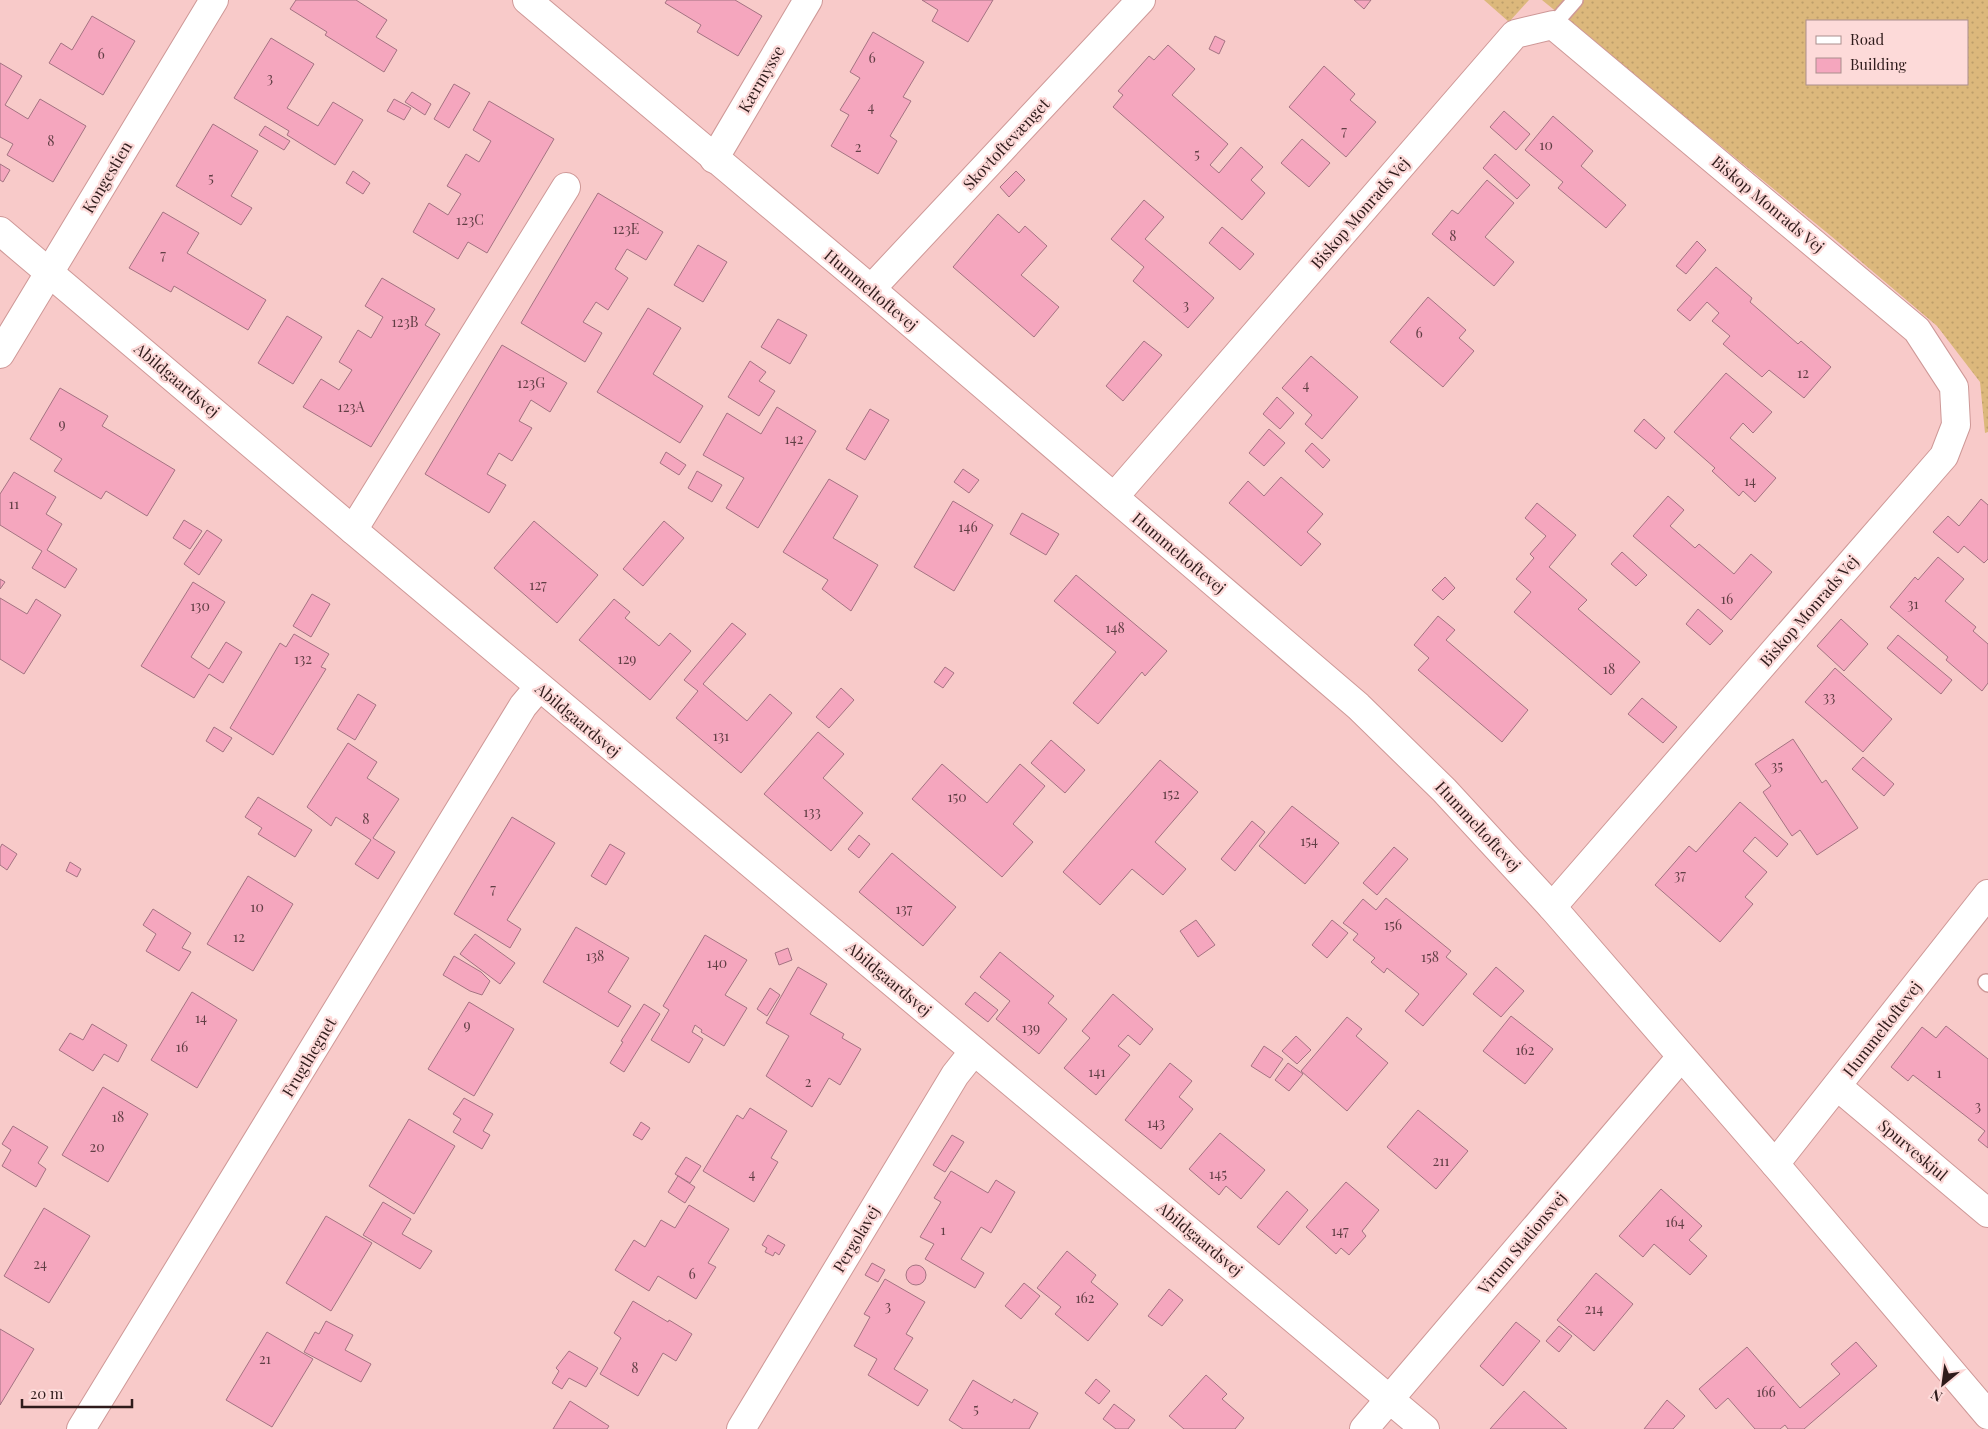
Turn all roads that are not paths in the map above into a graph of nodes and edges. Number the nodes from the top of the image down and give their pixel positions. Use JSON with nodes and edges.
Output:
{"nodes":[{"id":1,"x":214,"y":0,"type":"edge"},
{"id":2,"x":527,"y":0,"type":"edge"},
{"id":3,"x":808,"y":0,"type":"edge"},
{"id":4,"x":1141,"y":0,"type":"edge"},
{"id":5,"x":1575,"y":0,"type":"edge"},
{"id":6,"x":1554,"y":25,"type":"junction"},
{"id":7,"x":714,"y":159,"type":"junction"},
{"id":8,"x":566,"y":187,"type":"dead end"},
{"id":9,"x":0,"y":230,"type":"edge"},
{"id":10,"x":50,"y":272,"type":"junction"},
{"id":11,"x":871,"y":289,"type":"junction"},
{"id":12,"x":0,"y":354,"type":"edge"},
{"id":13,"x":1114,"y":497,"type":"junction"},
{"id":14,"x":353,"y":530,"type":"junction"},
{"id":15,"x":539,"y":687,"type":"junction"},
{"id":16,"x":1988,"y":894,"type":"edge"},
{"id":17,"x":1552,"y":907,"type":"junction"},
{"id":18,"x":974,"y":1051,"type":"junction"},
{"id":19,"x":1681,"y":1057,"type":"junction"},
{"id":20,"x":1837,"y":1086,"type":"junction"},
{"id":21,"x":1775,"y":1164,"type":"junction"},
{"id":22,"x":1988,"y":1213,"type":"edge"},
{"id":23,"x":1389,"y":1399,"type":"junction"},
{"id":24,"x":1988,"y":1415,"type":"edge"},
{"id":25,"x":81,"y":1429,"type":"edge"},
{"id":26,"x":741,"y":1429,"type":"edge"},
{"id":27,"x":1364,"y":1429,"type":"edge"},
{"id":28,"x":1425,"y":1429,"type":"edge"}],
"edges":[{"from":1,"to":10,"type":"street","name":"Kongestien"},
{"from":2,"to":7,"type":"street","name":"Hummeltoftevej"},
{"from":3,"to":7,"type":"street","name":"Kærmysse"},
{"from":4,"to":11,"type":"street","name":"Skovtoftevænget"},
{"from":5,"to":6,"type":"lane"},
{"from":6,"to":13,"type":"street","name":"Biskop Monrads Vej"},
{"from":6,"to":17,"type":"street","name":"Biskop Monrads Vej"},
{"from":7,"to":11,"type":"street","name":"Hummeltoftevej"},
{"from":8,"to":14,"type":"street"},
{"from":9,"to":10,"type":"street","name":"Abildgaardsvej"},
{"from":10,"to":12,"type":"street","name":"Kongestien"},
{"from":10,"to":14,"type":"street","name":"Abildgaardsvej"},
{"from":11,"to":13,"type":"street","name":"Hummeltoftevej"},
{"from":13,"to":17,"type":"street","name":"Hummeltoftevej"},
{"from":14,"to":15,"type":"street","name":"Abildgaardsvej"},
{"from":15,"to":18,"type":"street","name":"Abildgaardsvej"},
{"from":15,"to":25,"type":"street","name":"Frugthegnet"},
{"from":16,"to":20,"type":"street","name":"Hummeltoftevej"},
{"from":17,"to":19,"type":"street","name":"Hummeltoftevej"},
{"from":18,"to":23,"type":"street","name":"Abildgaardsvej"},
{"from":18,"to":26,"type":"street","name":"Pergolavej"},
{"from":19,"to":21,"type":"street","name":"Hummeltoftevej"},
{"from":19,"to":23,"type":"street","name":"Virum Stationsvej"},
{"from":20,"to":21,"type":"street","name":"Hummeltoftevej"},
{"from":20,"to":22,"type":"street","name":"Spurveskjul"},
{"from":21,"to":24,"type":"street","name":"Hummeltoftevej"},
{"from":23,"to":27,"type":"street","name":"Virum Stationsvej"},
{"from":23,"to":28,"type":"street","name":"Abildgaardsvej"}]}
